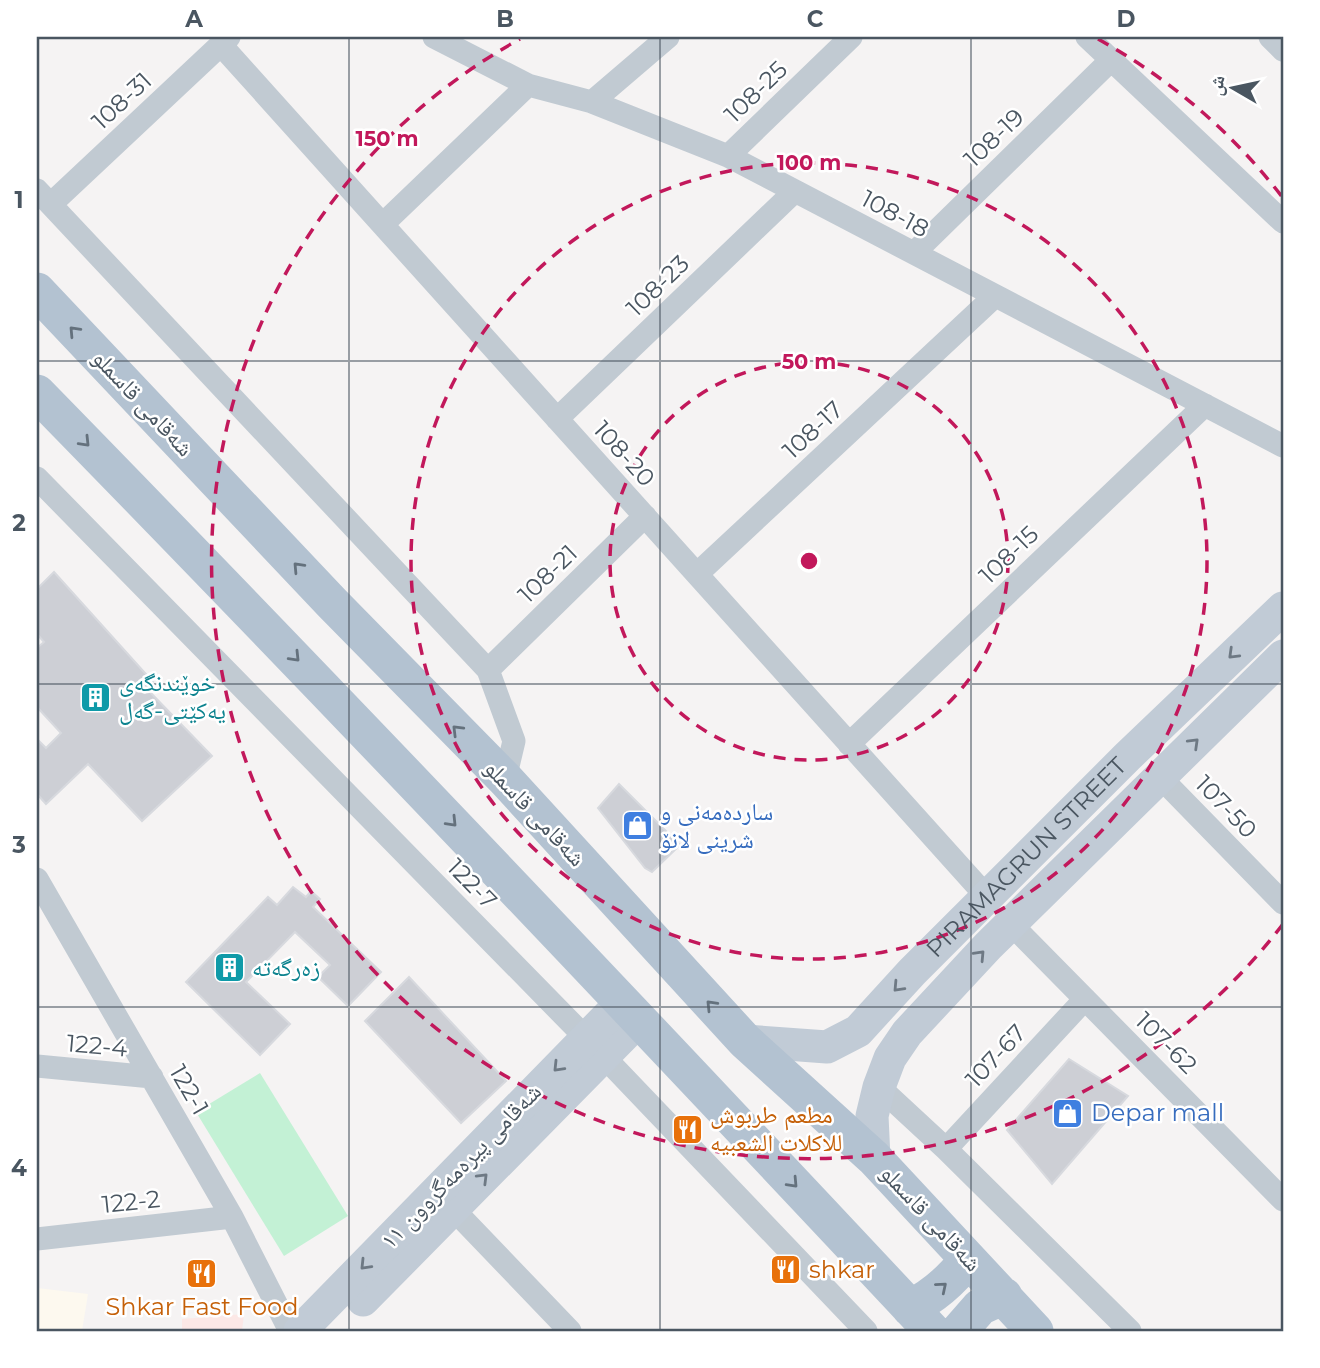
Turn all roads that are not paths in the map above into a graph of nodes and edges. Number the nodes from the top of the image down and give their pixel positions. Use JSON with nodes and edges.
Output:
{"nodes":[{"id":1,"x":434,"y":37,"type":"edge"},
{"id":2,"x":668,"y":37,"type":"edge"},
{"id":3,"x":851,"y":37,"type":"edge"},
{"id":4,"x":1087,"y":37,"type":"edge"},
{"id":5,"x":1270,"y":37,"type":"edge"},
{"id":6,"x":225,"y":41,"type":"edge"},
{"id":7,"x":1283,"y":50,"type":"edge"},
{"id":8,"x":1111,"y":60,"type":"junction"},
{"id":9,"x":528,"y":85,"type":"junction"},
{"id":10,"x":592,"y":102,"type":"junction"},
{"id":11,"x":728,"y":156,"type":"junction"},
{"id":12,"x":795,"y":191,"type":"junction"},
{"id":13,"x":44,"y":197,"type":"edge"},
{"id":14,"x":1283,"y":222,"type":"edge"},
{"id":15,"x":383,"y":224,"type":"junction"},
{"id":16,"x":914,"y":253,"type":"junction"},
{"id":17,"x":37,"y":291,"type":"edge"},
{"id":18,"x":995,"y":296,"type":"junction"},
{"id":19,"x":37,"y":393,"type":"edge"},
{"id":20,"x":1205,"y":405,"type":"junction"},
{"id":21,"x":557,"y":419,"type":"junction"},
{"id":22,"x":1283,"y":446,"type":"edge"},
{"id":23,"x":37,"y":478,"type":"edge"},
{"id":24,"x":645,"y":516,"type":"junction"},
{"id":25,"x":696,"y":574,"type":"junction"},
{"id":26,"x":1283,"y":608,"type":"edge"},
{"id":27,"x":1283,"y":656,"type":"edge"},
{"id":28,"x":488,"y":670,"type":"junction"},
{"id":29,"x":849,"y":744,"type":"junction"},
{"id":30,"x":1160,"y":777,"type":"junction"},
{"id":31,"x":505,"y":779,"type":"junction"},
{"id":32,"x":37,"y":879,"type":"edge"},
{"id":33,"x":988,"y":898,"type":"junction"},
{"id":34,"x":1283,"y":903,"type":"edge"},
{"id":35,"x":1011,"y":924,"type":"junction"},
{"id":36,"x":1085,"y":999,"type":"junction"},
{"id":37,"x":631,"y":1010,"type":"junction"},
{"id":38,"x":745,"y":1041,"type":"junction"},
{"id":39,"x":595,"y":1047,"type":"junction"},
{"id":40,"x":37,"y":1066,"type":"edge"},
{"id":41,"x":152,"y":1077,"type":"junction"},
{"id":42,"x":878,"y":1087,"type":"junction"},
{"id":43,"x":946,"y":1149,"type":"junction"},
{"id":44,"x":874,"y":1158,"type":"junction"},
{"id":45,"x":1283,"y":1200,"type":"edge"},
{"id":46,"x":453,"y":1209,"type":"junction"},
{"id":47,"x":232,"y":1217,"type":"junction"},
{"id":48,"x":37,"y":1239,"type":"edge"},
{"id":49,"x":968,"y":1259,"type":"junction"},
{"id":50,"x":1004,"y":1296,"type":"junction"},
{"id":51,"x":921,"y":1320,"type":"edge"},
{"id":52,"x":290,"y":1331,"type":"edge"},
{"id":53,"x":300,"y":1331,"type":"edge"},
{"id":54,"x":332,"y":1331,"type":"edge"},
{"id":55,"x":570,"y":1331,"type":"edge"},
{"id":56,"x":866,"y":1331,"type":"edge"},
{"id":57,"x":959,"y":1331,"type":"edge"},
{"id":58,"x":1035,"y":1331,"type":"edge"},
{"id":59,"x":1130,"y":1331,"type":"edge"}],
"edges":[{"from":1,"to":9,"type":"street","name":"108-18"},
{"from":2,"to":10,"type":"street"},
{"from":3,"to":11,"type":"street","name":"108-25"},
{"from":4,"to":8,"type":"street"},
{"from":5,"to":7,"type":"street"},
{"from":6,"to":13,"type":"street","name":"108-31"},
{"from":6,"to":15,"type":"street","name":"108-20"},
{"from":8,"to":14,"type":"street"},
{"from":8,"to":16,"type":"street","name":"108-19"},
{"from":9,"to":10,"type":"street","name":"108-18"},
{"from":9,"to":15,"type":"street"},
{"from":10,"to":11,"type":"street","name":"108-18"},
{"from":11,"to":12,"type":"street","name":"108-18"},
{"from":12,"to":16,"type":"street","name":"108-18"},
{"from":12,"to":21,"type":"street","name":"108-23"},
{"from":13,"to":28,"type":"street"},
{"from":15,"to":21,"type":"street","name":"108-20"},
{"from":16,"to":18,"type":"street","name":"108-18"},
{"from":31,"to":17,"type":"main road","name":"شەقامی قاسملو","one_way":true},
{"from":18,"to":20,"type":"street","name":"108-18"},
{"from":18,"to":25,"type":"street","name":"108-17"},
{"from":19,"to":37,"type":"main road","one_way":true},
{"from":20,"to":22,"type":"street","name":"108-18"},
{"from":20,"to":29,"type":"street","name":"108-15"},
{"from":21,"to":24,"type":"street","name":"108-20"},
{"from":23,"to":39,"type":"street","name":"122-7"},
{"from":24,"to":25,"type":"street","name":"108-20"},
{"from":24,"to":28,"type":"street","name":"108-21"},
{"from":25,"to":29,"type":"street","name":"108-20"},
{"from":26,"to":33,"type":"main road","name":"PIRAMAGRUN STREET","one_way":true},
{"from":30,"to":27,"type":"main road","name":"PIRAMAGRUN STREET","one_way":true},
{"from":28,"to":31,"type":"street"},
{"from":29,"to":33,"type":"street","name":"108-20"},
{"from":30,"to":34,"type":"street","name":"107-50"},
{"from":30,"to":35,"type":"main road","name":"PIRAMAGRUN STREET"},
{"from":38,"to":31,"type":"main road","name":"شەقامی قاسملو","one_way":true},
{"from":32,"to":41,"type":"street","name":"122-1"},
{"from":33,"to":38,"type":"main road","name":"PIRAMAGRUN STREET","one_way":true},
{"from":35,"to":36,"type":"street","name":"107-62"},
{"from":42,"to":35,"type":"main road","name":"PIRAMAGRUN STREET","one_way":true},
{"from":36,"to":43,"type":"street","name":"107-67"},
{"from":36,"to":45,"type":"street","name":"107-62"},
{"from":37,"to":39,"type":"main road","name":"شەقامی پیرەمەگروون ١١"},
{"from":37,"to":51,"type":"main road","one_way":true},
{"from":38,"to":44,"type":"main road","name":"شەقامی قاسملو"},
{"from":46,"to":39,"type":"main road","name":"شەقامی پیرەمەگروون ١١","one_way":true},
{"from":39,"to":53,"type":"main road","name":"شەقامی پیرەمەگروون ١١","one_way":true},
{"from":39,"to":56,"type":"street","name":"122-7"},
{"from":40,"to":41,"type":"street","name":"122-4"},
{"from":41,"to":47,"type":"street","name":"122-1"},
{"from":42,"to":43,"type":"street"},
{"from":42,"to":44,"type":"main road","name":"PIRAMAGRUN STREET"},
{"from":43,"to":59,"type":"street"},
{"from":44,"to":49,"type":"main road","name":"شەقامی قاسملو"},
{"from":46,"to":54,"type":"main road","name":"شەقامی پیرەمەگروون ١١"},
{"from":46,"to":55,"type":"street"},
{"from":47,"to":48,"type":"street","name":"122-2"},
{"from":47,"to":52,"type":"street","name":"122-1"},
{"from":49,"to":50,"type":"main road","name":"شەقامی قاسملو"},
{"from":51,"to":49,"type":"main road","one_way":true},
{"from":50,"to":57,"type":"main road"},
{"from":50,"to":58,"type":"main road","name":"شەقامی قاسملو"}]}
